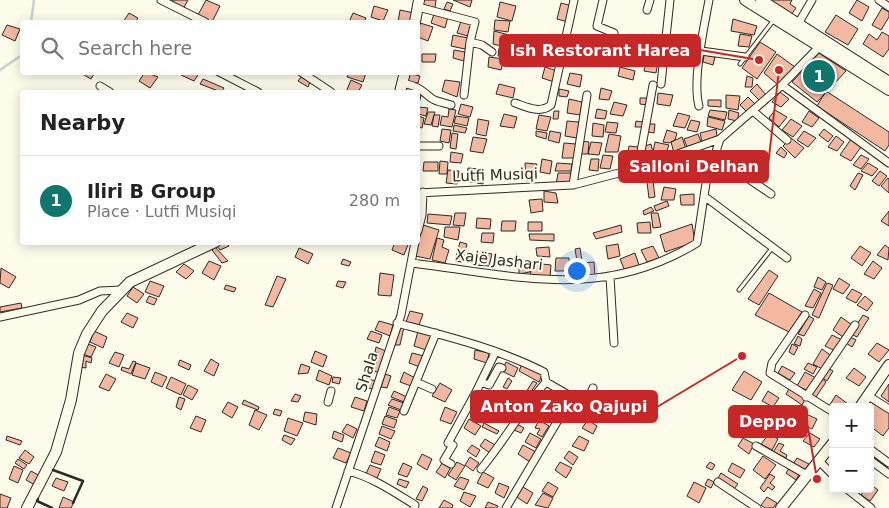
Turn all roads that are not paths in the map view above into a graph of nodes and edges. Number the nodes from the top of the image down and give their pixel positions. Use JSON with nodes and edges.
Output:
{"nodes":[{"id":1,"x":161,"y":0,"type":"edge"},
{"id":2,"x":574,"y":0,"type":"edge"},
{"id":3,"x":603,"y":0,"type":"edge"},
{"id":4,"x":650,"y":0,"type":"edge"},
{"id":5,"x":670,"y":0,"type":"edge"},
{"id":6,"x":708,"y":0,"type":"edge"},
{"id":7,"x":745,"y":0,"type":"edge"},
{"id":8,"x":761,"y":0,"type":"edge"},
{"id":9,"x":812,"y":0,"type":"edge"},
{"id":10,"x":879,"y":0,"type":"edge"},
{"id":11,"x":418,"y":4,"type":"edge"},
{"id":12,"x":889,"y":8,"type":"edge"},
{"id":13,"x":648,"y":10,"type":"dead end"},
{"id":14,"x":775,"y":18,"type":"junction"},
{"id":15,"x":201,"y":20,"type":"edge"},
{"id":16,"x":415,"y":20,"type":"edge"},
{"id":17,"x":798,"y":24,"type":"junction"},
{"id":18,"x":614,"y":33,"type":"dead end"},
{"id":19,"x":470,"y":42,"type":"junction"},
{"id":20,"x":820,"y":46,"type":"junction"},
{"id":21,"x":701,"y":51,"type":"junction"},
{"id":22,"x":492,"y":52,"type":"dead end"},
{"id":23,"x":745,"y":57,"type":"junction"},
{"id":24,"x":740,"y":64,"type":"dead end"},
{"id":25,"x":225,"y":75,"type":"edge"},
{"id":26,"x":306,"y":75,"type":"edge"},
{"id":27,"x":889,"y":82,"type":"edge"},
{"id":28,"x":403,"y":83,"type":"edge"},
{"id":29,"x":661,"y":84,"type":"dead end"},
{"id":30,"x":653,"y":85,"type":"dead end"},
{"id":31,"x":782,"y":85,"type":"junction"},
{"id":32,"x":100,"y":86,"type":"dead end"},
{"id":33,"x":107,"y":90,"type":"edge"},
{"id":34,"x":254,"y":90,"type":"edge"},
{"id":35,"x":328,"y":90,"type":"edge"},
{"id":36,"x":889,"y":90,"type":"edge"},
{"id":37,"x":464,"y":95,"type":"dead end"},
{"id":38,"x":587,"y":95,"type":"dead end"},
{"id":39,"x":515,"y":103,"type":"dead end"},
{"id":40,"x":452,"y":105,"type":"dead end"},
{"id":41,"x":700,"y":106,"type":"dead end"},
{"id":42,"x":752,"y":111,"type":"junction"},
{"id":43,"x":720,"y":139,"type":"junction"},
{"id":44,"x":787,"y":140,"type":"dead end"},
{"id":45,"x":420,"y":146,"type":"edge"},
{"id":46,"x":439,"y":146,"type":"dead end"},
{"id":47,"x":715,"y":156,"type":"junction"},
{"id":48,"x":889,"y":163,"type":"edge"},
{"id":49,"x":638,"y":168,"type":"junction"},
{"id":50,"x":573,"y":185,"type":"junction"},
{"id":51,"x":420,"y":192,"type":"edge"},
{"id":52,"x":771,"y":194,"type":"dead end"},
{"id":53,"x":704,"y":196,"type":"junction"},
{"id":54,"x":420,"y":223,"type":"edge"},
{"id":55,"x":208,"y":245,"type":"edge"},
{"id":56,"x":414,"y":245,"type":"edge"},
{"id":57,"x":773,"y":247,"type":"junction"},
{"id":58,"x":787,"y":258,"type":"dead end"},
{"id":59,"x":411,"y":263,"type":"junction"},
{"id":60,"x":610,"y":277,"type":"junction"},
{"id":61,"x":121,"y":290,"type":"junction"},
{"id":62,"x":740,"y":290,"type":"dead end"},
{"id":63,"x":805,"y":315,"type":"dead end"},
{"id":64,"x":0,"y":317,"type":"edge"},
{"id":65,"x":397,"y":323,"type":"junction"},
{"id":66,"x":855,"y":324,"type":"dead end"},
{"id":67,"x":436,"y":334,"type":"junction"},
{"id":68,"x":614,"y":343,"type":"dead end"},
{"id":69,"x":495,"y":353,"type":"junction"},
{"id":70,"x":502,"y":368,"type":"dead end"},
{"id":71,"x":888,"y":368,"type":"edge"},
{"id":72,"x":416,"y":382,"type":"junction"},
{"id":73,"x":481,"y":382,"type":"junction"},
{"id":74,"x":546,"y":382,"type":"junction"},
{"id":75,"x":593,"y":388,"type":"dead end"},
{"id":76,"x":432,"y":389,"type":"dead end"},
{"id":77,"x":331,"y":390,"type":"dead end"},
{"id":78,"x":867,"y":395,"type":"junction"},
{"id":79,"x":806,"y":397,"type":"junction"},
{"id":80,"x":575,"y":398,"type":"junction"},
{"id":81,"x":328,"y":402,"type":"dead end"},
{"id":82,"x":862,"y":403,"type":"edge"},
{"id":83,"x":586,"y":405,"type":"junction"},
{"id":84,"x":889,"y":409,"type":"edge"},
{"id":85,"x":404,"y":410,"type":"dead end"},
{"id":86,"x":465,"y":410,"type":"junction"},
{"id":87,"x":829,"y":410,"type":"edge"},
{"id":88,"x":473,"y":414,"type":"dead end"},
{"id":89,"x":596,"y":415,"type":"dead end"},
{"id":90,"x":756,"y":446,"type":"dead end"},
{"id":91,"x":829,"y":448,"type":"edge"},
{"id":92,"x":874,"y":452,"type":"edge"},
{"id":93,"x":819,"y":460,"type":"junction"},
{"id":94,"x":874,"y":463,"type":"edge"},
{"id":95,"x":889,"y":463,"type":"edge"},
{"id":96,"x":451,"y":464,"type":"dead end"},
{"id":97,"x":480,"y":469,"type":"dead end"},
{"id":98,"x":348,"y":471,"type":"junction"},
{"id":99,"x":829,"y":471,"type":"edge"},
{"id":100,"x":889,"y":474,"type":"edge"},
{"id":101,"x":807,"y":475,"type":"junction"},
{"id":102,"x":718,"y":482,"type":"dead end"},
{"id":103,"x":852,"y":493,"type":"edge"},
{"id":104,"x":27,"y":508,"type":"edge"},
{"id":105,"x":336,"y":508,"type":"edge"},
{"id":106,"x":414,"y":508,"type":"edge"},
{"id":107,"x":506,"y":508,"type":"edge"},
{"id":108,"x":757,"y":508,"type":"edge"},
{"id":109,"x":781,"y":508,"type":"edge"},
{"id":110,"x":871,"y":508,"type":"edge"}],
"edges":[{"from":1,"to":15,"type":"street"},
{"from":2,"to":39,"type":"street"},
{"from":3,"to":18,"type":"street"},
{"from":4,"to":13,"type":"street"},
{"from":5,"to":29,"type":"street"},
{"from":6,"to":21,"type":"street"},
{"from":7,"to":14,"type":"street"},
{"from":8,"to":17,"type":"street"},
{"from":9,"to":17,"type":"street"},
{"from":10,"to":12,"type":"street"},
{"from":11,"to":16,"type":"street"},
{"from":11,"to":19,"type":"street"},
{"from":14,"to":20,"type":"street"},
{"from":14,"to":23,"type":"lane"},
{"from":17,"to":27,"type":"street"},
{"from":19,"to":22,"type":"street"},
{"from":19,"to":37,"type":"street"},
{"from":20,"to":31,"type":"street","name":"Lutfi Musiqi"},
{"from":20,"to":36,"type":"street"},
{"from":21,"to":23,"type":"street"},
{"from":21,"to":41,"type":"street"},
{"from":23,"to":24,"type":"lane"},
{"from":25,"to":34,"type":"street"},
{"from":26,"to":35,"type":"street"},
{"from":28,"to":40,"type":"street"},
{"from":30,"to":49,"type":"street"},
{"from":31,"to":42,"type":"street","name":"Lutfi Musiqi"},
{"from":31,"to":48,"type":"street"},
{"from":32,"to":33,"type":"street"},
{"from":38,"to":50,"type":"street"},
{"from":42,"to":43,"type":"street","name":"Lutfi Musiqi"},
{"from":42,"to":44,"type":"street"},
{"from":43,"to":47,"type":"street","name":"Xajë Jashari"},
{"from":43,"to":49,"type":"street","name":"Lutfi Musiqi"},
{"from":45,"to":46,"type":"street"},
{"from":47,"to":52,"type":"street"},
{"from":47,"to":53,"type":"street","name":"Xajë Jashari"},
{"from":49,"to":50,"type":"street","name":"Lutfi Musiqi"},
{"from":50,"to":51,"type":"street","name":"Lutfi Musiqi"},
{"from":51,"to":54,"type":"street"},
{"from":53,"to":57,"type":"street"},
{"from":53,"to":60,"type":"street","name":"Xajë Jashari"},
{"from":55,"to":61,"type":"street"},
{"from":56,"to":59,"type":"street","name":"Shala"},
{"from":57,"to":58,"type":"street"},
{"from":57,"to":62,"type":"lane"},
{"from":59,"to":60,"type":"street","name":"Xajë Jashari"},
{"from":59,"to":65,"type":"street","name":"Shala"},
{"from":60,"to":68,"type":"street"},
{"from":61,"to":64,"type":"street"},
{"from":61,"to":104,"type":"street"},
{"from":63,"to":79,"type":"street"},
{"from":65,"to":67,"type":"street"},
{"from":65,"to":98,"type":"street","name":"Shala"},
{"from":66,"to":79,"type":"street"},
{"from":67,"to":69,"type":"street"},
{"from":67,"to":72,"type":"street"},
{"from":69,"to":73,"type":"street"},
{"from":69,"to":74,"type":"street"},
{"from":70,"to":73,"type":"street"},
{"from":71,"to":78,"type":"street"},
{"from":72,"to":76,"type":"street"},
{"from":72,"to":85,"type":"street"},
{"from":73,"to":86,"type":"street"},
{"from":74,"to":80,"type":"street"},
{"from":74,"to":97,"type":"street"},
{"from":75,"to":83,"type":"street"},
{"from":77,"to":81,"type":"street"},
{"from":78,"to":82,"type":"street"},
{"from":78,"to":84,"type":"street"},
{"from":79,"to":87,"type":"street"},
{"from":80,"to":83,"type":"street"},
{"from":80,"to":107,"type":"street"},
{"from":83,"to":89,"type":"street"},
{"from":86,"to":88,"type":"street"},
{"from":86,"to":96,"type":"street"},
{"from":90,"to":101,"type":"street"},
{"from":91,"to":93,"type":"street"},
{"from":92,"to":95,"type":"street"},
{"from":93,"to":99,"type":"street"},
{"from":93,"to":101,"type":"street"},
{"from":94,"to":100,"type":"street"},
{"from":98,"to":105,"type":"street","name":"Shala"},
{"from":98,"to":106,"type":"street"},
{"from":101,"to":109,"type":"street"},
{"from":102,"to":108,"type":"street"},
{"from":103,"to":110,"type":"street"}]}
